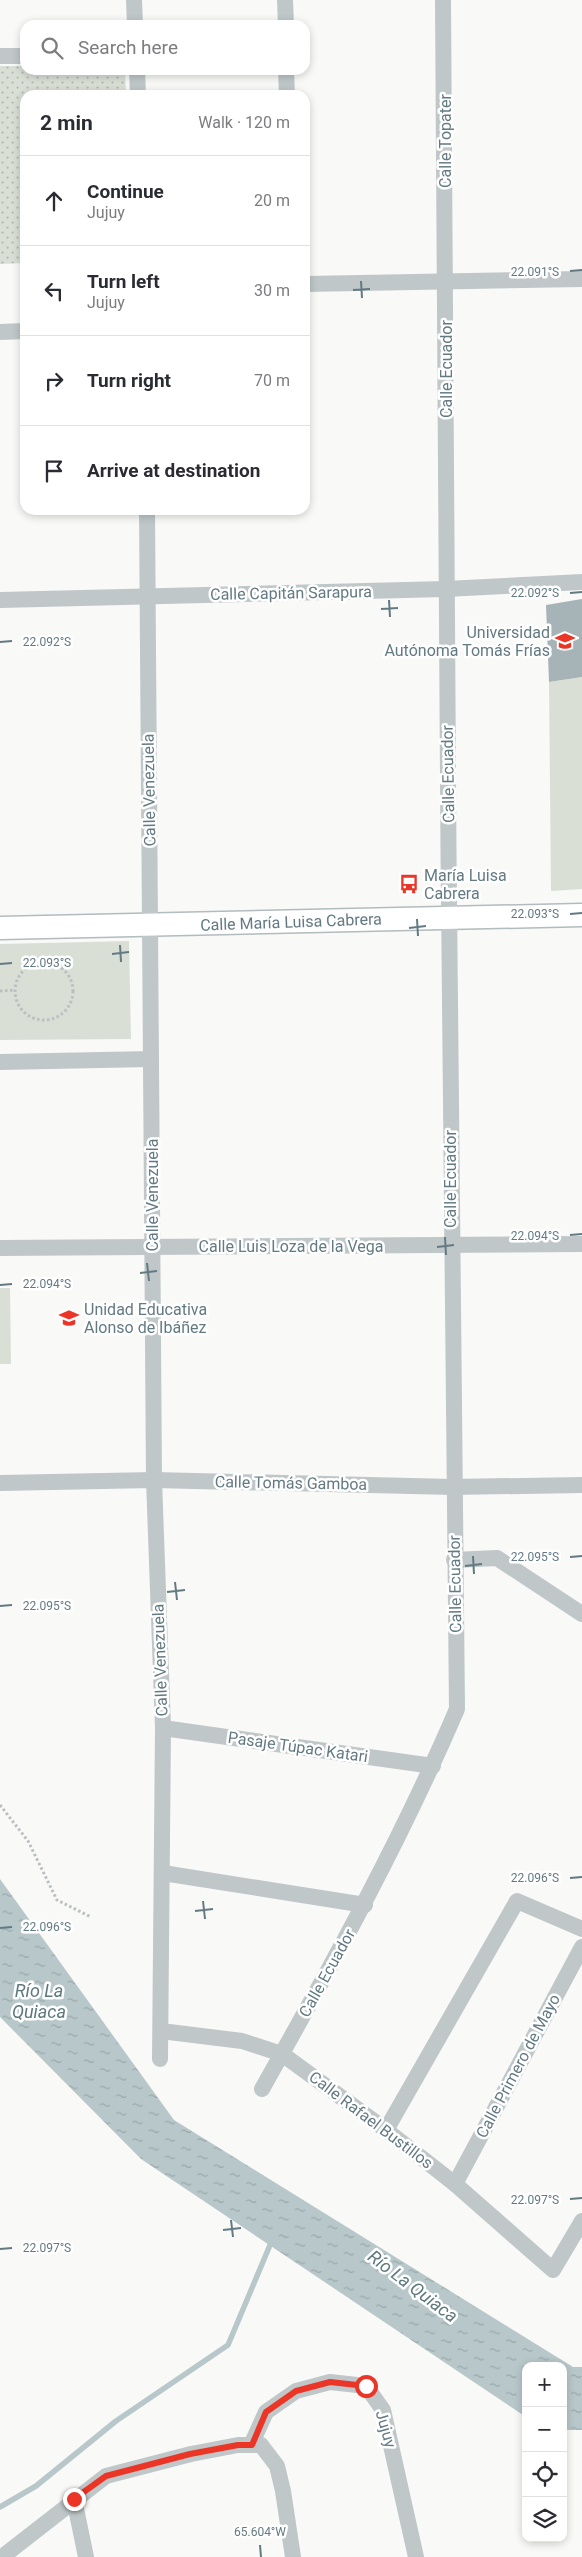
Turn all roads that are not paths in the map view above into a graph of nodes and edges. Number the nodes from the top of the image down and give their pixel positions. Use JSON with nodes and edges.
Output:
{"nodes":[{"id":1,"x":134,"y":0,"type":"edge"},
{"id":2,"x":285,"y":0,"type":"edge"},
{"id":3,"x":443,"y":0,"type":"edge"},
{"id":4,"x":135,"y":20,"type":"edge"},
{"id":5,"x":286,"y":20,"type":"edge"},
{"id":6,"x":0,"y":56,"type":"edge"},
{"id":7,"x":20,"y":56,"type":"edge"},
{"id":8,"x":137,"y":75,"type":"edge"},
{"id":9,"x":286,"y":75,"type":"edge"},
{"id":10,"x":138,"y":90,"type":"edge"},
{"id":11,"x":287,"y":90,"type":"edge"},
{"id":12,"x":582,"y":279,"type":"edge"},
{"id":13,"x":446,"y":282,"type":"junction"},
{"id":14,"x":310,"y":284,"type":"edge"},
{"id":15,"x":0,"y":332,"type":"edge"},
{"id":16,"x":20,"y":332,"type":"edge"},
{"id":17,"x":147,"y":515,"type":"edge"},
{"id":18,"x":582,"y":582,"type":"edge"},
{"id":19,"x":446,"y":589,"type":"junction"},
{"id":20,"x":146,"y":596,"type":"junction"},
{"id":21,"x":0,"y":600,"type":"edge"},
{"id":22,"x":582,"y":915,"type":"edge"},
{"id":23,"x":450,"y":917,"type":"junction"},
{"id":24,"x":150,"y":926,"type":"junction"},
{"id":25,"x":0,"y":928,"type":"edge"},
{"id":26,"x":152,"y":1059,"type":"junction"},
{"id":27,"x":0,"y":1062,"type":"edge"},
{"id":28,"x":450,"y":1244,"type":"junction"},
{"id":29,"x":582,"y":1244,"type":"edge"},
{"id":30,"x":153,"y":1247,"type":"junction"},
{"id":31,"x":0,"y":1248,"type":"edge"},
{"id":32,"x":154,"y":1480,"type":"junction"},
{"id":33,"x":0,"y":1483,"type":"edge"},
{"id":34,"x":582,"y":1485,"type":"edge"},
{"id":35,"x":453,"y":1487,"type":"junction"},
{"id":36,"x":454,"y":1560,"type":"junction"},
{"id":37,"x":582,"y":1614,"type":"edge"},
{"id":38,"x":163,"y":1728,"type":"junction"},
{"id":39,"x":433,"y":1766,"type":"junction"},
{"id":40,"x":163,"y":1873,"type":"junction"},
{"id":41,"x":365,"y":1904,"type":"junction"},
{"id":42,"x":582,"y":1929,"type":"edge"},
{"id":43,"x":582,"y":1947,"type":"edge"},
{"id":44,"x":161,"y":2031,"type":"junction"},
{"id":45,"x":282,"y":2054,"type":"junction"},
{"id":46,"x":160,"y":2059,"type":"dead end"},
{"id":47,"x":262,"y":2089,"type":"dead end"},
{"id":48,"x":386,"y":2130,"type":"junction"},
{"id":49,"x":455,"y":2184,"type":"junction"},
{"id":50,"x":582,"y":2221,"type":"edge"},
{"id":51,"x":252,"y":2445,"type":"junction"},
{"id":52,"x":74,"y":2499,"type":"junction"},
{"id":53,"x":2,"y":2557,"type":"edge"},
{"id":54,"x":86,"y":2557,"type":"edge"},
{"id":55,"x":293,"y":2557,"type":"edge"},
{"id":56,"x":416,"y":2557,"type":"edge"}],
"edges":[{"from":1,"to":4,"type":"street"},
{"from":2,"to":5,"type":"street"},
{"from":3,"to":13,"type":"street","name":"Calle Topater"},
{"from":6,"to":7,"type":"street"},
{"from":8,"to":10,"type":"street"},
{"from":9,"to":11,"type":"street"},
{"from":12,"to":13,"type":"street"},
{"from":13,"to":14,"type":"street"},
{"from":13,"to":19,"type":"street","name":"Calle Ecuador"},
{"from":15,"to":16,"type":"street"},
{"from":17,"to":20,"type":"street","name":"Calle Venezuela"},
{"from":18,"to":19,"type":"street","name":"Calle Capitán Sarapura"},
{"from":19,"to":20,"type":"street","name":"Calle Capitán Sarapura"},
{"from":19,"to":23,"type":"street","name":"Calle Ecuador"},
{"from":20,"to":21,"type":"street","name":"Calle Capitán Sarapura"},
{"from":20,"to":24,"type":"street","name":"Calle Venezuela"},
{"from":22,"to":23,"type":"street","name":"Calle María Luisa Cabrera"},
{"from":23,"to":24,"type":"street","name":"Calle María Luisa Cabrera"},
{"from":23,"to":28,"type":"street","name":"Calle Ecuador"},
{"from":24,"to":25,"type":"street","name":"Calle María Luisa Cabrera"},
{"from":24,"to":26,"type":"street","name":"Calle Venezuela"},
{"from":26,"to":27,"type":"street"},
{"from":26,"to":30,"type":"street","name":"Calle Venezuela"},
{"from":28,"to":29,"type":"street","name":"Calle Luis Loza de la Vega"},
{"from":28,"to":30,"type":"street","name":"Calle Luis Loza de la Vega"},
{"from":28,"to":35,"type":"street","name":"Calle Ecuador"},
{"from":30,"to":31,"type":"street","name":"Calle Luis Loza de la Vega"},
{"from":30,"to":32,"type":"street","name":"Calle Venezuela"},
{"from":32,"to":33,"type":"street","name":"Calle Tomás Gamboa"},
{"from":32,"to":35,"type":"street","name":"Calle Tomás Gamboa"},
{"from":32,"to":38,"type":"street","name":"Calle Venezuela"},
{"from":34,"to":35,"type":"street","name":"Calle Tomás Gamboa"},
{"from":35,"to":36,"type":"street","name":"Calle Ecuador"},
{"from":36,"to":37,"type":"street"},
{"from":36,"to":39,"type":"street","name":"Calle Ecuador"},
{"from":38,"to":39,"type":"street","name":"Pasaje Túpac Katari"},
{"from":38,"to":40,"type":"street","name":"Calle Venezuela"},
{"from":39,"to":41,"type":"street","name":"Calle Ecuador"},
{"from":40,"to":41,"type":"street"},
{"from":40,"to":44,"type":"street","name":"Calle Venezuela"},
{"from":41,"to":45,"type":"street","name":"Calle Ecuador"},
{"from":42,"to":48,"type":"street"},
{"from":43,"to":49,"type":"street","name":"Calle Primero de Mayo"},
{"from":44,"to":45,"type":"street","name":"Calle Rafael Bustillos"},
{"from":44,"to":46,"type":"street","name":"Calle Venezuela"},
{"from":45,"to":47,"type":"street","name":"Calle Ecuador"},
{"from":45,"to":48,"type":"street","name":"Calle Rafael Bustillos"},
{"from":48,"to":49,"type":"street","name":"Calle Rafael Bustillos"},
{"from":49,"to":50,"type":"street","name":"Calle Rafael Bustillos"},
{"from":51,"to":52,"type":"street"},
{"from":51,"to":55,"type":"street"},
{"from":51,"to":56,"type":"street","name":"Jujuy"},
{"from":52,"to":53,"type":"street"},
{"from":52,"to":54,"type":"street"}]}
